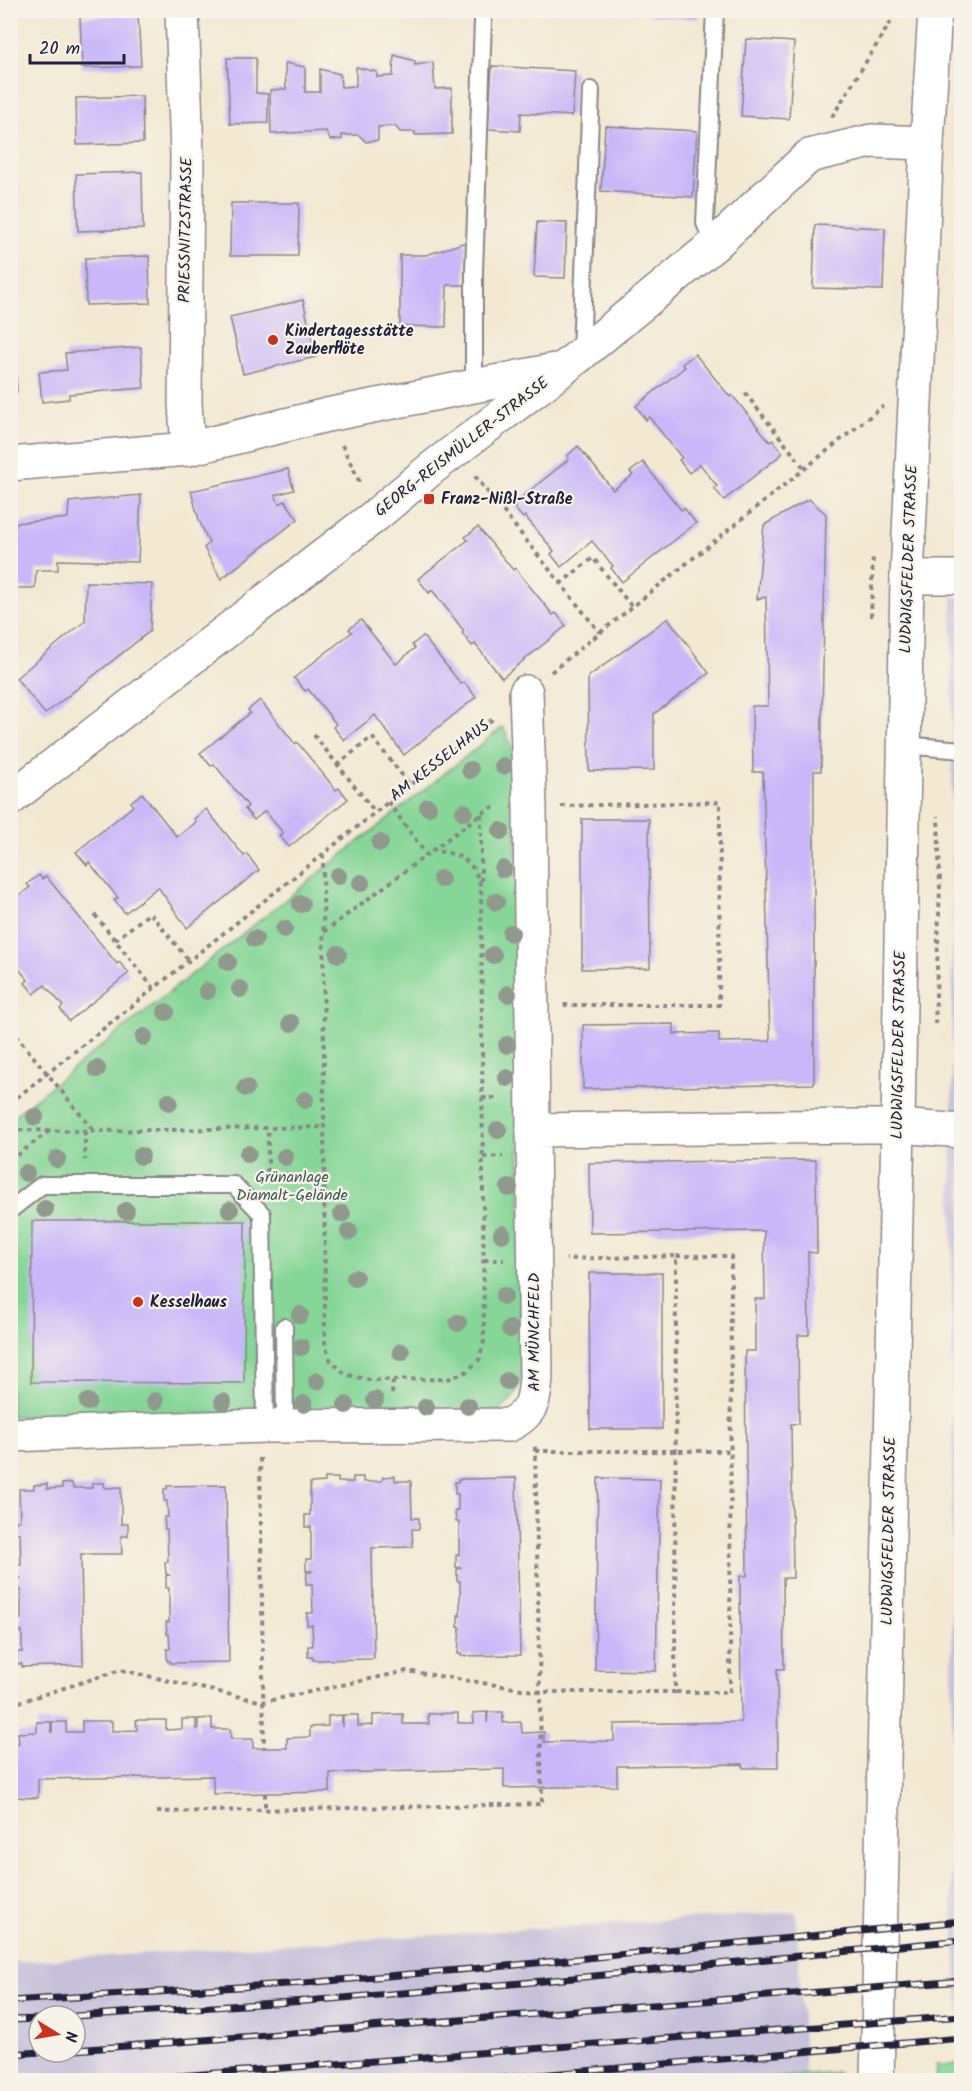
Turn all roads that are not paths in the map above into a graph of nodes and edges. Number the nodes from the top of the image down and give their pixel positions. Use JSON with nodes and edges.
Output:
{"nodes":[{"id":1,"x":182,"y":10,"type":"edge"},
{"id":2,"x":715,"y":10,"type":"edge"},
{"id":3,"x":935,"y":10,"type":"edge"},
{"id":4,"x":483,"y":21,"type":"dead end"},
{"id":5,"x":591,"y":90,"type":"dead end"},
{"id":6,"x":927,"y":143,"type":"junction"},
{"id":7,"x":714,"y":245,"type":"junction"},
{"id":8,"x":572,"y":361,"type":"junction"},
{"id":9,"x":474,"y":386,"type":"junction"},
{"id":10,"x":188,"y":449,"type":"junction"},
{"id":11,"x":10,"y":464,"type":"edge"},
{"id":12,"x":907,"y":577,"type":"junction"},
{"id":13,"x":962,"y":577,"type":"edge"},
{"id":14,"x":526,"y":692,"type":"road end"},
{"id":15,"x":904,"y":745,"type":"junction"},
{"id":16,"x":962,"y":750,"type":"edge"},
{"id":17,"x":10,"y":799,"type":"edge"},
{"id":18,"x":898,"y":1126,"type":"junction"},
{"id":19,"x":533,"y":1130,"type":"junction"},
{"id":20,"x":962,"y":1131,"type":"edge"},
{"id":21,"x":10,"y":1210,"type":"edge"},
{"id":22,"x":284,"y":1327,"type":"dead end"},
{"id":23,"x":270,"y":1427,"type":"junction"},
{"id":24,"x":10,"y":1435,"type":"edge"},
{"id":25,"x":877,"y":2080,"type":"edge"}],
"edges":[{"from":1,"to":10,"type":"street","name":"PRIESSNITZSTRASSE"},
{"from":2,"to":7,"type":"lane"},
{"from":3,"to":6,"type":"street","name":"LUDWIGSFELDER STRASSE"},
{"from":4,"to":9,"type":"lane"},
{"from":5,"to":8,"type":"lane"},
{"from":6,"to":7,"type":"street","name":"GEORG-REISMÜLLER-STRASSE"},
{"from":6,"to":12,"type":"street","name":"LUDWIGSFELDER STRASSE"},
{"from":7,"to":8,"type":"street","name":"GEORG-REISMÜLLER-STRASSE"},
{"from":8,"to":9,"type":"street"},
{"from":8,"to":17,"type":"street","name":"GEORG-REISMÜLLER-STRASSE"},
{"from":9,"to":10,"type":"street"},
{"from":10,"to":11,"type":"street"},
{"from":12,"to":13,"type":"street"},
{"from":12,"to":15,"type":"street","name":"LUDWIGSFELDER STRASSE"},
{"from":14,"to":19,"type":"street"},
{"from":15,"to":16,"type":"lane"},
{"from":15,"to":18,"type":"street","name":"LUDWIGSFELDER STRASSE"},
{"from":18,"to":19,"type":"street"},
{"from":18,"to":20,"type":"street"},
{"from":18,"to":25,"type":"street","name":"LUDWIGSFELDER STRASSE"},
{"from":19,"to":23,"type":"street","name":"AM MÜNCHFELD"},
{"from":21,"to":23,"type":"lane"},
{"from":22,"to":23,"type":"lane"},
{"from":23,"to":24,"type":"street","name":"AM MÜNCHFELD"}]}
